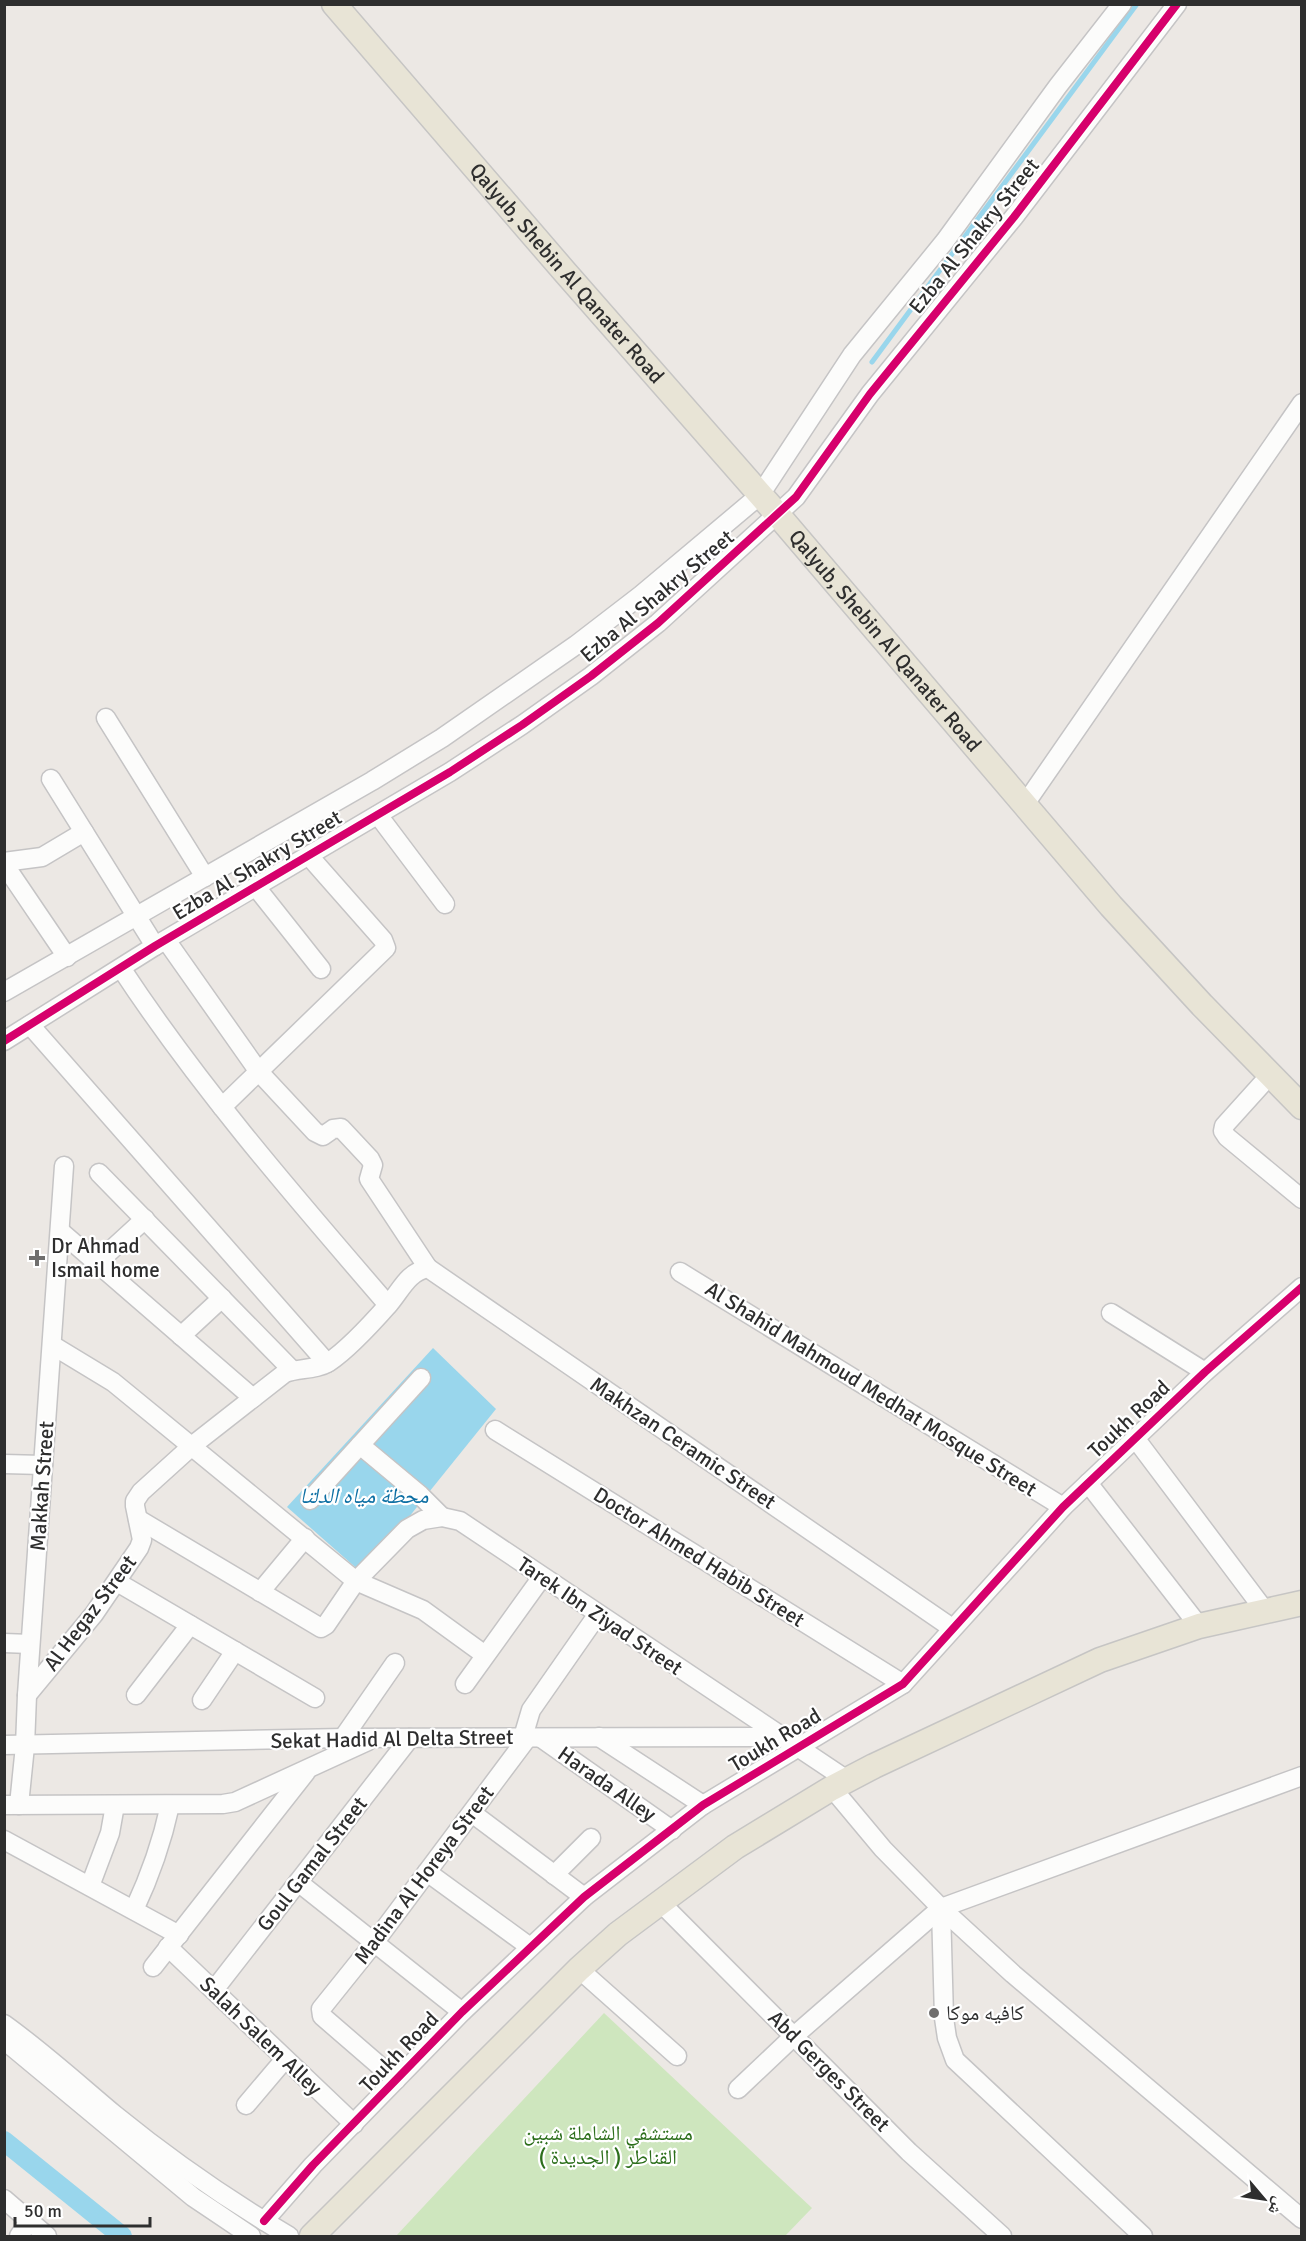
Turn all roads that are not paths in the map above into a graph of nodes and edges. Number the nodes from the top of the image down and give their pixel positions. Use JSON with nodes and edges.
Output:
{"nodes":[{"id":1,"x":334,"y":4,"type":"edge"},
{"id":2,"x":1122,"y":4,"type":"edge"},
{"id":3,"x":1177,"y":4,"type":"edge"},
{"id":4,"x":1302,"y":403,"type":"edge"},
{"id":5,"x":760,"y":495,"type":"junction"},
{"id":6,"x":778,"y":515,"type":"junction"},
{"id":7,"x":106,"y":718,"type":"dead end"},
{"id":8,"x":51,"y":779,"type":"dead end"},
{"id":9,"x":1025,"y":804,"type":"junction"},
{"id":10,"x":378,"y":815,"type":"junction"},
{"id":11,"x":84,"y":832,"type":"junction"},
{"id":12,"x":309,"y":856,"type":"junction"},
{"id":13,"x":4,"y":863,"type":"edge"},
{"id":14,"x":205,"y":877,"type":"junction"},
{"id":15,"x":256,"y":887,"type":"junction"},
{"id":16,"x":445,"y":904,"type":"dead end"},
{"id":17,"x":136,"y":916,"type":"junction"},
{"id":18,"x":161,"y":943,"type":"junction"},
{"id":19,"x":67,"y":957,"type":"junction"},
{"id":20,"x":121,"y":968,"type":"junction"},
{"id":21,"x":321,"y":969,"type":"dead end"},
{"id":22,"x":4,"y":992,"type":"edge"},
{"id":23,"x":30,"y":1025,"type":"junction"},
{"id":24,"x":4,"y":1041,"type":"edge"},
{"id":25,"x":259,"y":1072,"type":"junction"},
{"id":26,"x":1270,"y":1075,"type":"junction"},
{"id":27,"x":222,"y":1107,"type":"junction"},
{"id":28,"x":1302,"y":1107,"type":"edge"},
{"id":29,"x":64,"y":1166,"type":"dead end"},
{"id":30,"x":99,"y":1173,"type":"dead end"},
{"id":31,"x":1302,"y":1199,"type":"edge"},
{"id":32,"x":145,"y":1219,"type":"junction"},
{"id":33,"x":60,"y":1231,"type":"junction"},
{"id":34,"x":97,"y":1263,"type":"junction"},
{"id":35,"x":420,"y":1270,"type":"junction"},
{"id":36,"x":680,"y":1272,"type":"dead end"},
{"id":37,"x":1302,"y":1287,"type":"edge"},
{"id":38,"x":222,"y":1298,"type":"junction"},
{"id":39,"x":388,"y":1305,"type":"junction"},
{"id":40,"x":1111,"y":1313,"type":"dead end"},
{"id":41,"x":181,"y":1336,"type":"junction"},
{"id":42,"x":52,"y":1345,"type":"junction"},
{"id":43,"x":327,"y":1363,"type":"junction"},
{"id":44,"x":292,"y":1370,"type":"junction"},
{"id":45,"x":1205,"y":1372,"type":"junction"},
{"id":46,"x":421,"y":1378,"type":"dead end"},
{"id":47,"x":253,"y":1398,"type":"junction"},
{"id":48,"x":495,"y":1430,"type":"dead end"},
{"id":49,"x":1135,"y":1438,"type":"junction"},
{"id":50,"x":193,"y":1445,"type":"junction"},
{"id":51,"x":360,"y":1445,"type":"junction"},
{"id":52,"x":4,"y":1464,"type":"edge"},
{"id":53,"x":43,"y":1465,"type":"junction"},
{"id":54,"x":1088,"y":1483,"type":"junction"},
{"id":55,"x":310,"y":1500,"type":"dead end"},
{"id":56,"x":1062,"y":1507,"type":"junction"},
{"id":57,"x":441,"y":1517,"type":"junction"},
{"id":58,"x":138,"y":1519,"type":"junction"},
{"id":59,"x":305,"y":1538,"type":"junction"},
{"id":60,"x":542,"y":1577,"type":"junction"},
{"id":61,"x":356,"y":1581,"type":"junction"},
{"id":62,"x":117,"y":1582,"type":"junction"},
{"id":63,"x":260,"y":1592,"type":"junction"},
{"id":64,"x":1302,"y":1603,"type":"edge"},
{"id":65,"x":1265,"y":1611,"type":"junction"},
{"id":66,"x":598,"y":1614,"type":"junction"},
{"id":67,"x":190,"y":1625,"type":"junction"},
{"id":68,"x":1199,"y":1626,"type":"junction"},
{"id":69,"x":952,"y":1628,"type":"junction"},
{"id":70,"x":4,"y":1643,"type":"edge"},
{"id":71,"x":30,"y":1644,"type":"junction"},
{"id":72,"x":235,"y":1651,"type":"junction"},
{"id":73,"x":485,"y":1655,"type":"junction"},
{"id":74,"x":395,"y":1663,"type":"dead end"},
{"id":75,"x":465,"y":1684,"type":"dead end"},
{"id":76,"x":903,"y":1684,"type":"junction"},
{"id":77,"x":27,"y":1695,"type":"junction"},
{"id":78,"x":136,"y":1695,"type":"dead end"},
{"id":79,"x":315,"y":1698,"type":"dead end"},
{"id":80,"x":202,"y":1700,"type":"dead end"},
{"id":81,"x":531,"y":1737,"type":"junction"},
{"id":82,"x":600,"y":1737,"type":"junction"},
{"id":83,"x":780,"y":1737,"type":"junction"},
{"id":84,"x":343,"y":1738,"type":"junction"},
{"id":85,"x":375,"y":1738,"type":"junction"},
{"id":86,"x":410,"y":1738,"type":"junction"},
{"id":87,"x":4,"y":1745,"type":"edge"},
{"id":88,"x":25,"y":1746,"type":"junction"},
{"id":89,"x":797,"y":1748,"type":"junction"},
{"id":90,"x":309,"y":1768,"type":"junction"},
{"id":91,"x":1302,"y":1776,"type":"edge"},
{"id":92,"x":839,"y":1784,"type":"junction"},
{"id":93,"x":12,"y":1805,"type":"edge"},
{"id":94,"x":115,"y":1805,"type":"junction"},
{"id":95,"x":170,"y":1805,"type":"junction"},
{"id":96,"x":703,"y":1805,"type":"junction"},
{"id":97,"x":472,"y":1813,"type":"junction"},
{"id":98,"x":672,"y":1830,"type":"junction"},
{"id":99,"x":591,"y":1838,"type":"dead end"},
{"id":100,"x":4,"y":1839,"type":"edge"},
{"id":101,"x":427,"y":1872,"type":"junction"},
{"id":102,"x":554,"y":1875,"type":"junction"},
{"id":103,"x":298,"y":1882,"type":"junction"},
{"id":104,"x":90,"y":1886,"type":"junction"},
{"id":105,"x":584,"y":1897,"type":"junction"},
{"id":106,"x":660,"y":1902,"type":"junction"},
{"id":107,"x":941,"y":1908,"type":"junction"},
{"id":108,"x":134,"y":1911,"type":"junction"},
{"id":109,"x":173,"y":1941,"type":"junction"},
{"id":110,"x":374,"y":1943,"type":"junction"},
{"id":111,"x":530,"y":1947,"type":"junction"},
{"id":112,"x":153,"y":1966,"type":"dead end"},
{"id":113,"x":579,"y":1969,"type":"junction"},
{"id":114,"x":214,"y":1990,"type":"junction"},
{"id":115,"x":462,"y":2012,"type":"junction"},
{"id":116,"x":4,"y":2024,"type":"edge"},
{"id":117,"x":794,"y":2036,"type":"junction"},
{"id":118,"x":4,"y":2040,"type":"edge"},
{"id":119,"x":677,"y":2056,"type":"dead end"},
{"id":120,"x":285,"y":2059,"type":"junction"},
{"id":121,"x":396,"y":2080,"type":"junction"},
{"id":122,"x":738,"y":2089,"type":"dead end"},
{"id":123,"x":246,"y":2105,"type":"dead end"},
{"id":124,"x":354,"y":2124,"type":"junction"},
{"id":125,"x":4,"y":2199,"type":"edge"},
{"id":126,"x":1302,"y":2219,"type":"edge"},
{"id":127,"x":29,"y":2221,"type":"junction"},
{"id":128,"x":264,"y":2221,"type":"junction"},
{"id":129,"x":19,"y":2236,"type":"edge"},
{"id":130,"x":47,"y":2236,"type":"edge"},
{"id":131,"x":251,"y":2236,"type":"edge"},
{"id":132,"x":298,"y":2236,"type":"edge"},
{"id":133,"x":1002,"y":2236,"type":"edge"},
{"id":134,"x":1143,"y":2236,"type":"edge"}],
"edges":[{"from":1,"to":5,"type":"main road","name":"Qalyub, Shebin Al Qanater Road"},
{"from":2,"to":5,"type":"street","name":"Ezba Al Shakry Street"},
{"from":3,"to":6,"type":"street","name":"Ezba Al Shakry Street"},
{"from":4,"to":9,"type":"street"},
{"from":5,"to":6,"type":"main road","name":"Qalyub, Shebin Al Qanater Road"},
{"from":5,"to":14,"type":"street","name":"Ezba Al Shakry Street"},
{"from":6,"to":9,"type":"main road","name":"Qalyub, Shebin Al Qanater Road"},
{"from":6,"to":10,"type":"street","name":"Ezba Al Shakry Street"},
{"from":7,"to":14,"type":"street"},
{"from":8,"to":11,"type":"street"},
{"from":9,"to":26,"type":"main road","name":"Qalyub, Shebin Al Qanater Road"},
{"from":10,"to":12,"type":"street","name":"Ezba Al Shakry Street"},
{"from":10,"to":16,"type":"street"},
{"from":11,"to":13,"type":"street"},
{"from":11,"to":17,"type":"street"},
{"from":12,"to":15,"type":"street","name":"Ezba Al Shakry Street"},
{"from":12,"to":25,"type":"street"},
{"from":13,"to":19,"type":"street"},
{"from":14,"to":17,"type":"street","name":"Ezba Al Shakry Street"},
{"from":15,"to":18,"type":"street","name":"Ezba Al Shakry Street"},
{"from":15,"to":21,"type":"street"},
{"from":17,"to":18,"type":"street"},
{"from":17,"to":19,"type":"street","name":"Ezba Al Shakry Street"},
{"from":18,"to":20,"type":"street","name":"Ezba Al Shakry Street"},
{"from":18,"to":25,"type":"street"},
{"from":19,"to":22,"type":"street","name":"Ezba Al Shakry Street"},
{"from":20,"to":23,"type":"street","name":"Ezba Al Shakry Street"},
{"from":20,"to":27,"type":"street"},
{"from":23,"to":24,"type":"street","name":"Ezba Al Shakry Street"},
{"from":23,"to":43,"type":"street"},
{"from":25,"to":27,"type":"street"},
{"from":25,"to":35,"type":"street"},
{"from":26,"to":28,"type":"main road","name":"Qalyub, Shebin Al Qanater Road"},
{"from":26,"to":31,"type":"street"},
{"from":27,"to":39,"type":"street"},
{"from":29,"to":33,"type":"street","name":"Makkah Street"},
{"from":30,"to":32,"type":"street"},
{"from":32,"to":34,"type":"street"},
{"from":32,"to":38,"type":"street"},
{"from":33,"to":34,"type":"street"},
{"from":33,"to":42,"type":"street","name":"Makkah Street"},
{"from":34,"to":41,"type":"street"},
{"from":35,"to":39,"type":"street"},
{"from":35,"to":69,"type":"street","name":"Makhzan Ceramic Street"},
{"from":36,"to":56,"type":"street","name":"Al Shahid Mahmoud Medhat Mosque Street"},
{"from":37,"to":45,"type":"street","name":"Toukh Road"},
{"from":38,"to":41,"type":"street"},
{"from":38,"to":44,"type":"street"},
{"from":39,"to":43,"type":"street"},
{"from":40,"to":45,"type":"street"},
{"from":41,"to":47,"type":"street"},
{"from":42,"to":50,"type":"street"},
{"from":42,"to":53,"type":"street","name":"Makkah Street"},
{"from":43,"to":44,"type":"street"},
{"from":44,"to":47,"type":"street"},
{"from":45,"to":49,"type":"street","name":"Toukh Road"},
{"from":46,"to":51,"type":"street"},
{"from":47,"to":50,"type":"street"},
{"from":48,"to":76,"type":"street","name":"Doctor Ahmed Habib Street"},
{"from":49,"to":54,"type":"street","name":"Toukh Road"},
{"from":49,"to":65,"type":"street"},
{"from":50,"to":58,"type":"street","name":"Al Hegaz Street"},
{"from":50,"to":59,"type":"street"},
{"from":51,"to":55,"type":"street"},
{"from":51,"to":57,"type":"street"},
{"from":52,"to":53,"type":"street"},
{"from":53,"to":71,"type":"street","name":"Makkah Street"},
{"from":54,"to":56,"type":"street","name":"Toukh Road"},
{"from":54,"to":68,"type":"street"},
{"from":56,"to":69,"type":"street","name":"Toukh Road"},
{"from":57,"to":60,"type":"street","name":"Tarek Ibn Ziyad Street"},
{"from":57,"to":61,"type":"street"},
{"from":58,"to":62,"type":"street","name":"Al Hegaz Street"},
{"from":58,"to":63,"type":"street"},
{"from":59,"to":61,"type":"street"},
{"from":59,"to":63,"type":"street"},
{"from":60,"to":66,"type":"street","name":"Tarek Ibn Ziyad Street"},
{"from":60,"to":73,"type":"street"},
{"from":61,"to":63,"type":"street"},
{"from":61,"to":73,"type":"street"},
{"from":62,"to":67,"type":"street"},
{"from":62,"to":77,"type":"street","name":"Al Hegaz Street"},
{"from":64,"to":65,"type":"main road"},
{"from":65,"to":68,"type":"main road"},
{"from":66,"to":81,"type":"street","name":"Madina Al Horeya Street"},
{"from":66,"to":83,"type":"street","name":"Tarek Ibn Ziyad Street"},
{"from":67,"to":72,"type":"street"},
{"from":67,"to":78,"type":"street"},
{"from":68,"to":92,"type":"main road"},
{"from":69,"to":76,"type":"street","name":"Toukh Road"},
{"from":70,"to":71,"type":"street"},
{"from":71,"to":77,"type":"street","name":"Makkah Street"},
{"from":72,"to":79,"type":"street"},
{"from":72,"to":80,"type":"street"},
{"from":73,"to":75,"type":"street"},
{"from":74,"to":84,"type":"street"},
{"from":76,"to":89,"type":"street","name":"Toukh Road"},
{"from":77,"to":88,"type":"street","name":"Makkah Street"},
{"from":81,"to":82,"type":"street","name":"Sekat Hadid Al Delta Street"},
{"from":81,"to":86,"type":"street","name":"Sekat Hadid Al Delta Street"},
{"from":81,"to":97,"type":"street","name":"Madina Al Horeya Street"},
{"from":81,"to":98,"type":"street","name":"Harada Alley"},
{"from":82,"to":83,"type":"street","name":"Sekat Hadid Al Delta Street"},
{"from":82,"to":96,"type":"street"},
{"from":83,"to":89,"type":"street","name":"Tarek Ibn Ziyad Street"},
{"from":84,"to":85,"type":"street","name":"Sekat Hadid Al Delta Street"},
{"from":84,"to":88,"type":"street","name":"Sekat Hadid Al Delta Street"},
{"from":85,"to":86,"type":"street","name":"Sekat Hadid Al Delta Street"},
{"from":85,"to":90,"type":"street"},
{"from":86,"to":103,"type":"street","name":"Goul Gamal Street"},
{"from":87,"to":88,"type":"street","name":"Sekat Hadid Al Delta Street"},
{"from":88,"to":93,"type":"street","name":"Makkah Street"},
{"from":89,"to":92,"type":"street","name":"Tarek Ibn Ziyad Street"},
{"from":89,"to":96,"type":"street","name":"Toukh Road"},
{"from":90,"to":95,"type":"street"},
{"from":90,"to":109,"type":"street"},
{"from":91,"to":107,"type":"street"},
{"from":92,"to":106,"type":"main road"},
{"from":92,"to":107,"type":"street","name":"Tarek Ibn Ziyad Street"},
{"from":93,"to":94,"type":"street"},
{"from":94,"to":95,"type":"street"},
{"from":94,"to":104,"type":"street"},
{"from":95,"to":108,"type":"street"},
{"from":96,"to":98,"type":"street","name":"Toukh Road"},
{"from":97,"to":101,"type":"street","name":"Madina Al Horeya Street"},
{"from":97,"to":102,"type":"street"},
{"from":98,"to":105,"type":"street","name":"Toukh Road"},
{"from":99,"to":102,"type":"street"},
{"from":100,"to":104,"type":"street","name":"Salah Salem Alley"},
{"from":101,"to":110,"type":"street","name":"Madina Al Horeya Street"},
{"from":101,"to":111,"type":"street"},
{"from":102,"to":105,"type":"street"},
{"from":103,"to":110,"type":"street"},
{"from":103,"to":114,"type":"street","name":"Goul Gamal Street"},
{"from":104,"to":108,"type":"street","name":"Salah Salem Alley"},
{"from":105,"to":111,"type":"street","name":"Toukh Road"},
{"from":106,"to":113,"type":"main road"},
{"from":106,"to":117,"type":"street","name":"Abd Gerges Street"},
{"from":107,"to":117,"type":"street"},
{"from":107,"to":126,"type":"street","name":"Tarek Ibn Ziyad Street"},
{"from":107,"to":134,"type":"street"},
{"from":108,"to":109,"type":"street","name":"Salah Salem Alley"},
{"from":109,"to":112,"type":"street"},
{"from":109,"to":114,"type":"street","name":"Salah Salem Alley"},
{"from":110,"to":115,"type":"street"},
{"from":110,"to":121,"type":"street","name":"Madina Al Horeya Street"},
{"from":111,"to":115,"type":"street","name":"Toukh Road"},
{"from":113,"to":119,"type":"street"},
{"from":113,"to":132,"type":"main road"},
{"from":114,"to":120,"type":"street","name":"Salah Salem Alley"},
{"from":115,"to":121,"type":"street","name":"Toukh Road"},
{"from":116,"to":128,"type":"street"},
{"from":117,"to":122,"type":"street"},
{"from":117,"to":133,"type":"street","name":"Abd Gerges Street"},
{"from":118,"to":131,"type":"street"},
{"from":120,"to":123,"type":"street"},
{"from":120,"to":124,"type":"street","name":"Salah Salem Alley"},
{"from":121,"to":124,"type":"street","name":"Toukh Road"},
{"from":124,"to":128,"type":"street","name":"Toukh Road"},
{"from":125,"to":127,"type":"street"},
{"from":127,"to":129,"type":"street"},
{"from":127,"to":130,"type":"street"},
{"from":128,"to":132,"type":"street"}]}
